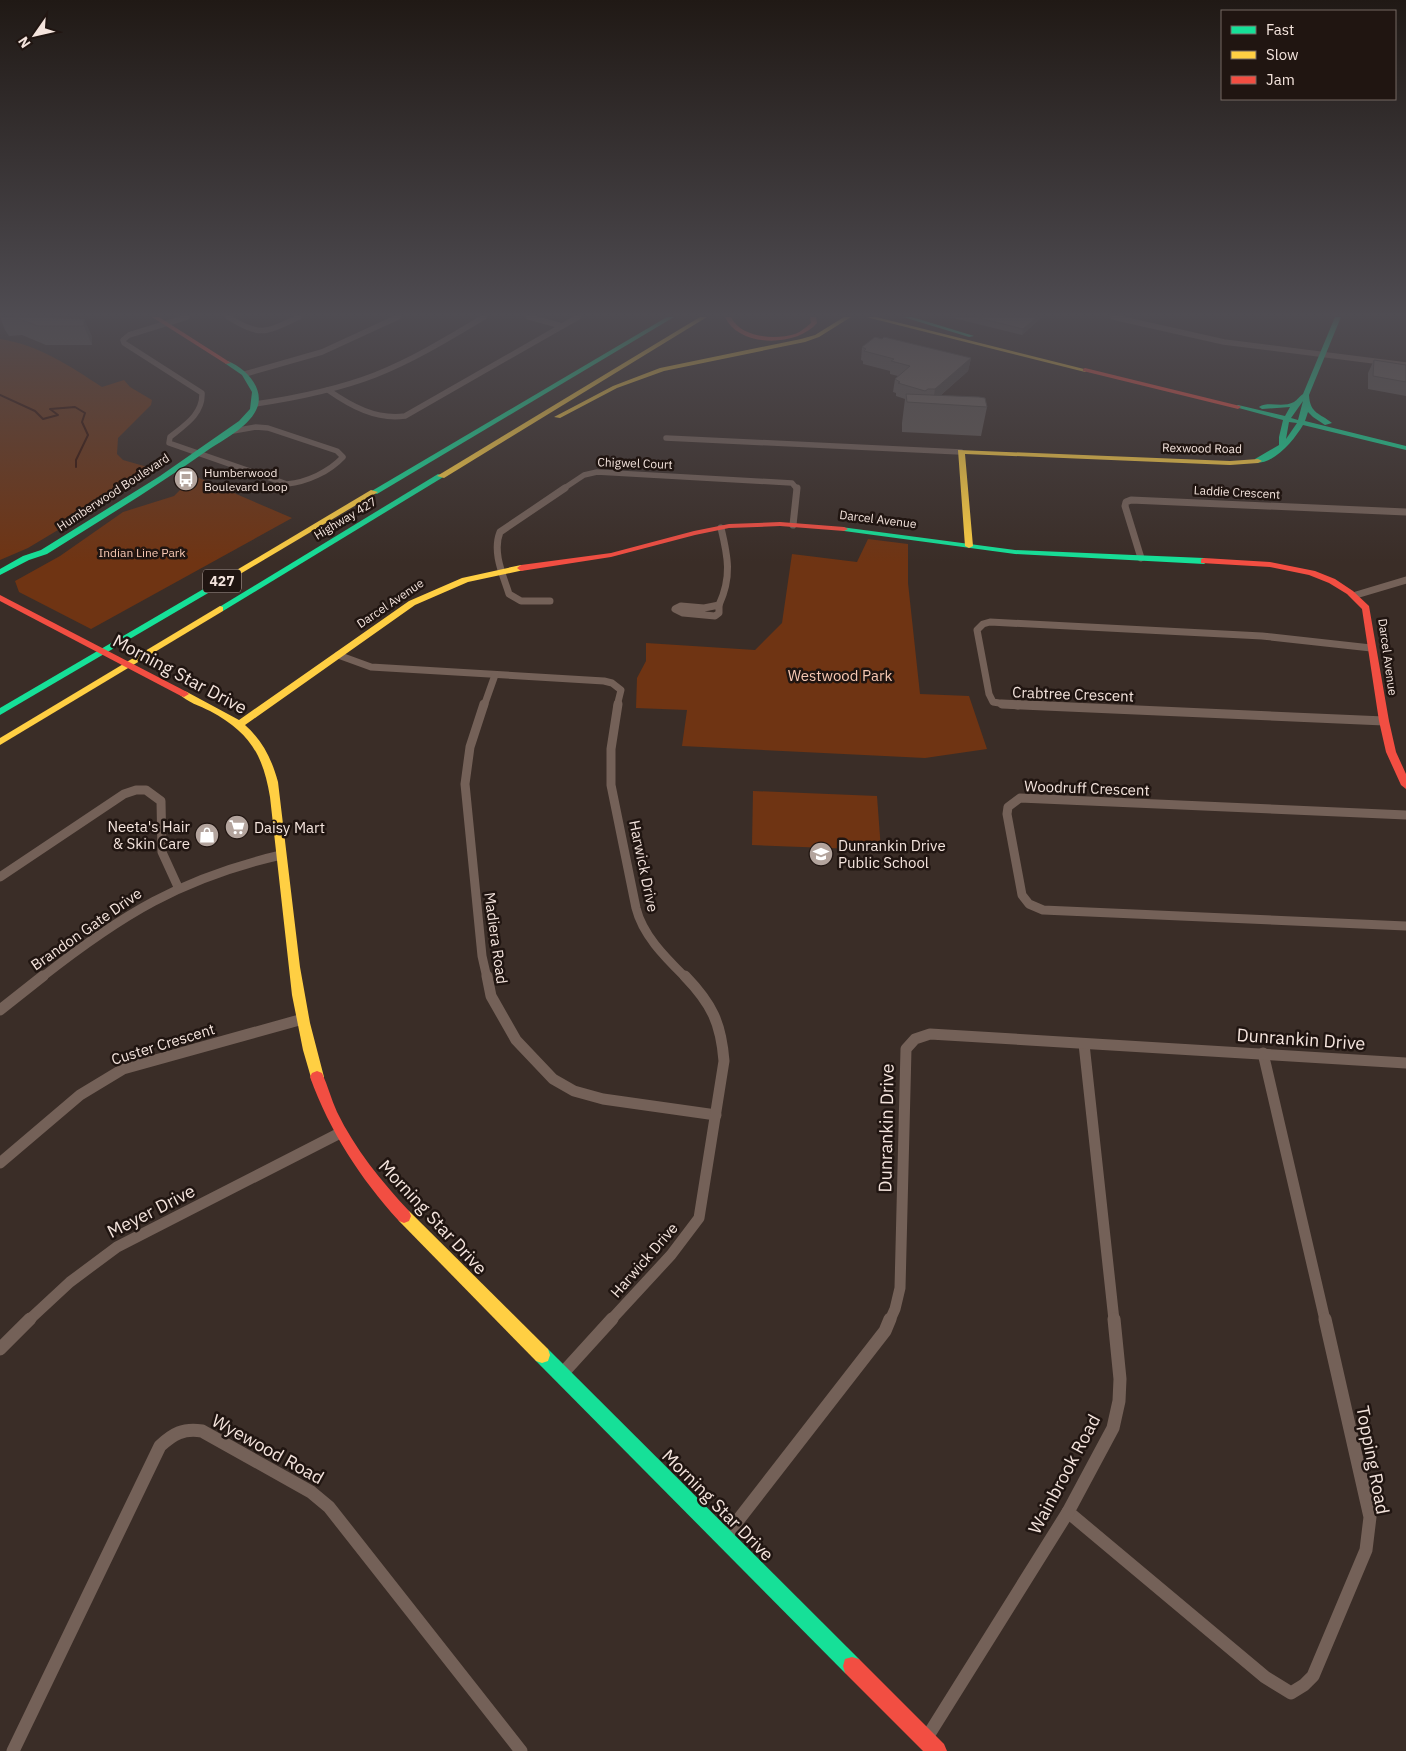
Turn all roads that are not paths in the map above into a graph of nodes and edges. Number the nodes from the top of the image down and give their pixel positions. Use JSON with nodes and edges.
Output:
{"nodes":[{"id":1,"x":202,"y":399,"type":"edge"},
{"id":2,"x":255,"y":399,"type":"edge"},
{"id":3,"x":289,"y":399,"type":"edge"},
{"id":4,"x":342,"y":399,"type":"edge"},
{"id":5,"x":435,"y":399,"type":"edge"},
{"id":6,"x":520,"y":399,"type":"edge"},
{"id":7,"x":532,"y":399,"type":"edge"},
{"id":8,"x":570,"y":399,"type":"edge"},
{"id":9,"x":593,"y":399,"type":"edge"},
{"id":10,"x":1211,"y":399,"type":"edge"},
{"id":11,"x":1214,"y":399,"type":"edge"},
{"id":12,"x":1304,"y":399,"type":"edge"},
{"id":13,"x":255,"y":404,"type":"junction"},
{"id":14,"x":1258,"y":410,"type":"junction"},
{"id":15,"x":1299,"y":411,"type":"junction"},
{"id":16,"x":245,"y":420,"type":"junction"},
{"id":17,"x":256,"y":427,"type":"junction"},
{"id":18,"x":1330,"y":427,"type":"junction"},
{"id":19,"x":233,"y":431,"type":"junction"},
{"id":20,"x":666,"y":438,"type":"dead end"},
{"id":21,"x":1285,"y":438,"type":"junction"},
{"id":22,"x":1406,"y":441,"type":"edge"},
{"id":23,"x":1406,"y":448,"type":"edge"},
{"id":24,"x":444,"y":450,"type":"junction"},
{"id":25,"x":961,"y":452,"type":"junction"},
{"id":26,"x":198,"y":453,"type":"junction"},
{"id":27,"x":423,"y":488,"type":"junction"},
{"id":28,"x":1406,"y":512,"type":"edge"},
{"id":29,"x":793,"y":525,"type":"junction"},
{"id":30,"x":720,"y":528,"type":"junction"},
{"id":31,"x":970,"y":546,"type":"junction"},
{"id":32,"x":36,"y":556,"type":"junction"},
{"id":33,"x":1141,"y":558,"type":"junction"},
{"id":34,"x":502,"y":570,"type":"junction"},
{"id":35,"x":0,"y":572,"type":"edge"},
{"id":36,"x":0,"y":577,"type":"edge"},
{"id":37,"x":1406,"y":580,"type":"edge"},
{"id":38,"x":1356,"y":595,"type":"junction"},
{"id":39,"x":0,"y":598,"type":"edge"},
{"id":40,"x":550,"y":601,"type":"dead end"},
{"id":41,"x":719,"y":605,"type":"junction"},
{"id":42,"x":1371,"y":648,"type":"junction"},
{"id":43,"x":338,"y":655,"type":"junction"},
{"id":44,"x":495,"y":675,"type":"junction"},
{"id":45,"x":0,"y":712,"type":"edge"},
{"id":46,"x":1384,"y":720,"type":"junction"},
{"id":47,"x":240,"y":724,"type":"junction"},
{"id":48,"x":0,"y":742,"type":"edge"},
{"id":49,"x":1402,"y":767,"type":"edge"},
{"id":50,"x":1406,"y":785,"type":"edge"},
{"id":51,"x":1406,"y":815,"type":"edge"},
{"id":52,"x":281,"y":855,"type":"junction"},
{"id":53,"x":0,"y":877,"type":"edge"},
{"id":54,"x":178,"y":887,"type":"junction"},
{"id":55,"x":1406,"y":926,"type":"edge"},
{"id":56,"x":0,"y":1010,"type":"edge"},
{"id":57,"x":303,"y":1019,"type":"junction"},
{"id":58,"x":1084,"y":1044,"type":"junction"},
{"id":59,"x":1262,"y":1053,"type":"junction"},
{"id":60,"x":1406,"y":1063,"type":"edge"},
{"id":61,"x":716,"y":1115,"type":"junction"},
{"id":62,"x":340,"y":1133,"type":"junction"},
{"id":63,"x":0,"y":1162,"type":"edge"},
{"id":64,"x":0,"y":1349,"type":"edge"},
{"id":65,"x":562,"y":1374,"type":"junction"},
{"id":66,"x":1068,"y":1512,"type":"junction"},
{"id":67,"x":725,"y":1537,"type":"junction"},
{"id":68,"x":926,"y":1739,"type":"junction"},
{"id":69,"x":13,"y":1751,"type":"edge"},
{"id":70,"x":520,"y":1751,"type":"edge"},
{"id":71,"x":937,"y":1751,"type":"edge"}],
"edges":[{"from":1,"to":26,"type":"street"},
{"from":2,"to":13,"type":"main road"},
{"from":3,"to":13,"type":"street"},
{"from":4,"to":5,"type":"street"},
{"from":6,"to":24,"type":"main road"},
{"from":7,"to":24,"type":"main road","name":"Highway 427","number":"427"},
{"from":8,"to":27,"type":"main road","name":"Highway 427","number":"427"},
{"from":9,"to":27,"type":"main road"},
{"from":10,"to":14,"type":"main road"},
{"from":11,"to":14,"type":"main road"},
{"from":12,"to":15,"type":"main road","name":"Rexwood Road"},
{"from":13,"to":16,"type":"main road","name":"Humberwood Boulevard"},
{"from":14,"to":15,"type":"main road"},
{"from":14,"to":15,"type":"main road"},
{"from":14,"to":21,"type":"main road"},
{"from":15,"to":18,"type":"main road"},
{"from":15,"to":18,"type":"main road"},
{"from":15,"to":21,"type":"main road","name":"Rexwood Road"},
{"from":16,"to":17,"type":"street"},
{"from":16,"to":19,"type":"main road","name":"Humberwood Boulevard"},
{"from":17,"to":19,"type":"street"},
{"from":17,"to":26,"type":"street"},
{"from":18,"to":21,"type":"main road"},
{"from":18,"to":22,"type":"main road"},
{"from":18,"to":23,"type":"main road"},
{"from":19,"to":26,"type":"main road","name":"Humberwood Boulevard"},
{"from":20,"to":25,"type":"street","name":"Rexwood Road"},
{"from":21,"to":25,"type":"main road","name":"Rexwood Road"},
{"from":24,"to":45,"type":"main road","name":"Highway 427","number":"427"},
{"from":25,"to":31,"type":"main road"},
{"from":26,"to":32,"type":"main road","name":"Humberwood Boulevard"},
{"from":27,"to":48,"type":"main road","name":"Highway 427","number":"427"},
{"from":28,"to":33,"type":"street","name":"Laddie Crescent"},
{"from":29,"to":30,"type":"main road","name":"Darcel Avenue"},
{"from":29,"to":31,"type":"main road","name":"Darcel Avenue"},
{"from":29,"to":34,"type":"street","name":"Chigwel Court"},
{"from":30,"to":34,"type":"main road","name":"Darcel Avenue"},
{"from":30,"to":41,"type":"street"},
{"from":31,"to":33,"type":"main road","name":"Darcel Avenue"},
{"from":32,"to":35,"type":"main road","name":"Humberwood Boulevard"},
{"from":32,"to":36,"type":"main road","name":"Humberwood Boulevard"},
{"from":33,"to":38,"type":"main road","name":"Darcel Avenue"},
{"from":34,"to":40,"type":"street","name":"Chigwel Court"},
{"from":34,"to":43,"type":"main road","name":"Darcel Avenue"},
{"from":37,"to":38,"type":"street"},
{"from":38,"to":42,"type":"main road","name":"Darcel Avenue"},
{"from":39,"to":47,"type":"main road","name":"Morning Star Drive"},
{"from":41,"to":41,"type":"street"},
{"from":42,"to":46,"type":"main road","name":"Darcel Avenue"},
{"from":42,"to":46,"type":"street","name":"Crabtree Crescent"},
{"from":43,"to":44,"type":"street","name":"Harwick Drive"},
{"from":43,"to":47,"type":"main road","name":"Darcel Avenue"},
{"from":44,"to":61,"type":"street","name":"Harwick Drive"},
{"from":44,"to":61,"type":"street","name":"Madiera Road"},
{"from":46,"to":49,"type":"main road","name":"Darcel Avenue"},
{"from":47,"to":52,"type":"main road","name":"Morning Star Drive"},
{"from":49,"to":50,"type":"main road","name":"Darcel Avenue"},
{"from":51,"to":55,"type":"street","name":"Woodruff Crescent"},
{"from":52,"to":54,"type":"street","name":"Brandon Gate Drive"},
{"from":52,"to":57,"type":"main road","name":"Morning Star Drive"},
{"from":53,"to":54,"type":"street"},
{"from":54,"to":56,"type":"street","name":"Brandon Gate Drive"},
{"from":57,"to":62,"type":"main road","name":"Morning Star Drive"},
{"from":57,"to":63,"type":"street","name":"Custer Crescent"},
{"from":58,"to":59,"type":"street","name":"Dunrankin Drive"},
{"from":58,"to":66,"type":"street","name":"Wainbrook Road"},
{"from":58,"to":67,"type":"street","name":"Dunrankin Drive"},
{"from":59,"to":60,"type":"street","name":"Dunrankin Drive"},
{"from":59,"to":66,"type":"street","name":"Topping Road"},
{"from":61,"to":65,"type":"street","name":"Harwick Drive"},
{"from":62,"to":64,"type":"street","name":"Meyer Drive"},
{"from":62,"to":65,"type":"main road","name":"Morning Star Drive"},
{"from":65,"to":67,"type":"main road","name":"Morning Star Drive"},
{"from":66,"to":68,"type":"street","name":"Wainbrook Road"},
{"from":67,"to":68,"type":"main road","name":"Morning Star Drive"},
{"from":68,"to":71,"type":"main road","name":"Morning Star Drive"},
{"from":69,"to":70,"type":"street","name":"Wyewood Road"}]}
